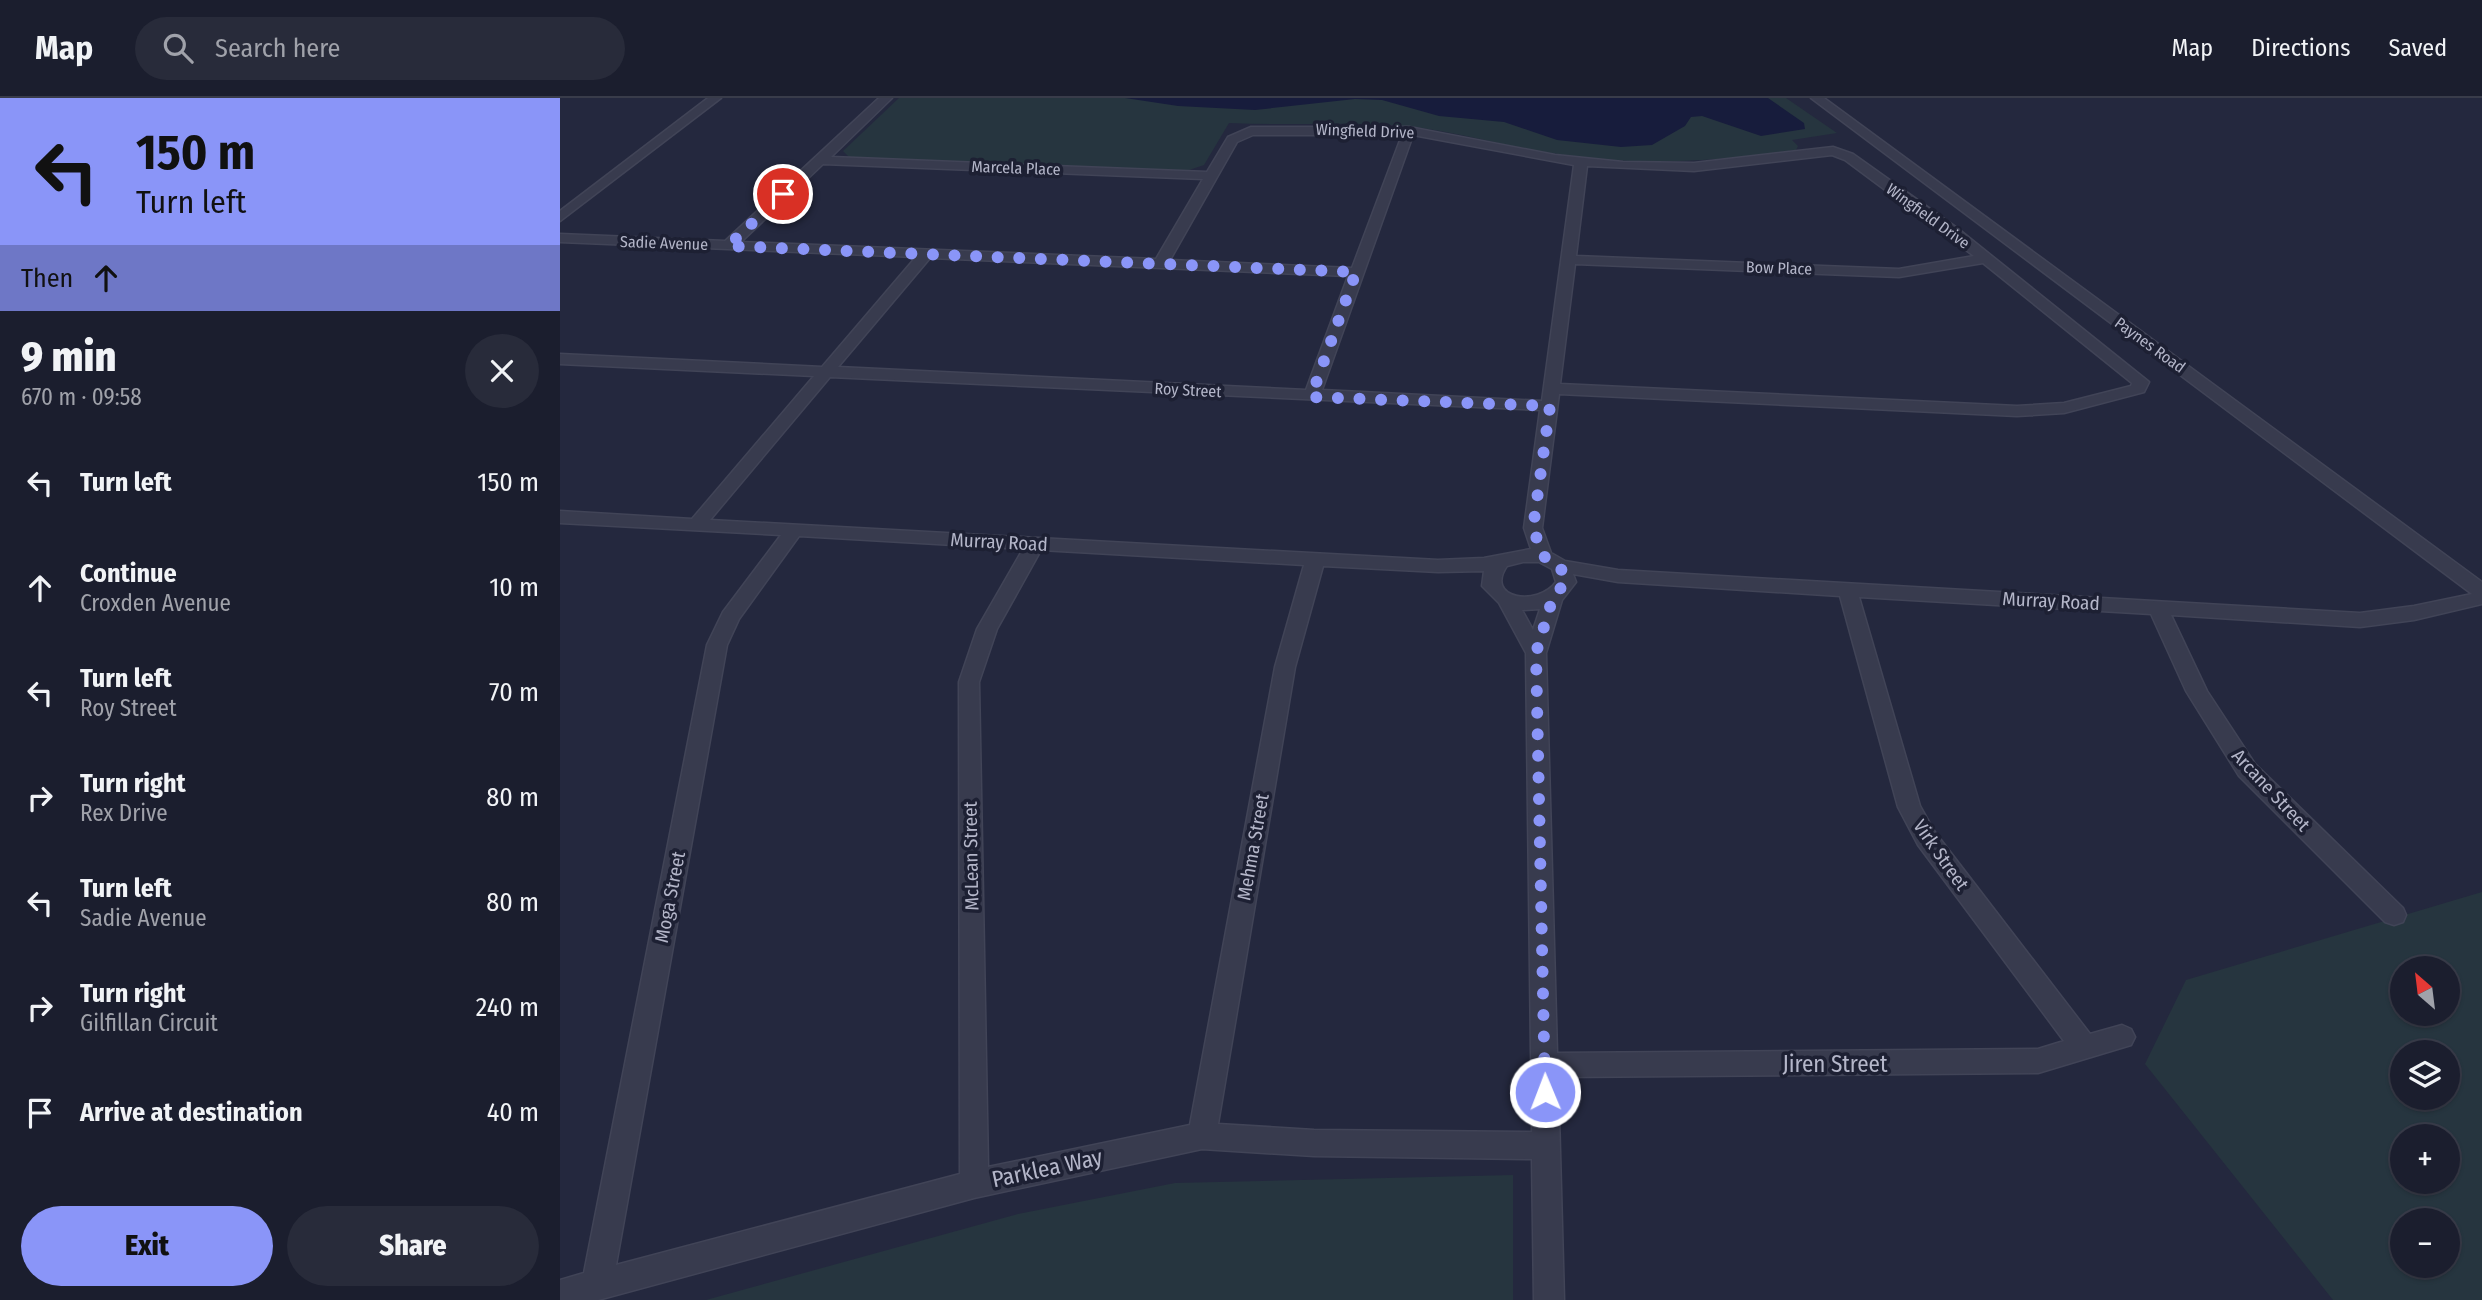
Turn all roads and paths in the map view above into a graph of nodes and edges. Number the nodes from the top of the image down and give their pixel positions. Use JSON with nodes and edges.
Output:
{"nodes":[{"id":1,"x":715,"y":98,"type":"edge"},
{"id":2,"x":886,"y":98,"type":"edge"},
{"id":3,"x":1817,"y":98,"type":"edge"},
{"id":4,"x":1409,"y":131,"type":"junction"},
{"id":5,"x":820,"y":160,"type":"junction"},
{"id":6,"x":1581,"y":163,"type":"junction"},
{"id":7,"x":1211,"y":176,"type":"junction"},
{"id":8,"x":560,"y":217,"type":"edge"},
{"id":9,"x":560,"y":238,"type":"edge"},
{"id":10,"x":728,"y":246,"type":"junction"},
{"id":11,"x":926,"y":254,"type":"junction"},
{"id":12,"x":1986,"y":258,"type":"junction"},
{"id":13,"x":1570,"y":260,"type":"junction"},
{"id":14,"x":1160,"y":264,"type":"junction"},
{"id":15,"x":1356,"y":272,"type":"junction"},
{"id":16,"x":560,"y":359,"type":"edge"},
{"id":17,"x":826,"y":372,"type":"junction"},
{"id":18,"x":1311,"y":397,"type":"junction"},
{"id":19,"x":1551,"y":397,"type":"junction"},
{"id":20,"x":562,"y":520,"type":"edge"},
{"id":21,"x":696,"y":525,"type":"junction"},
{"id":22,"x":1533,"y":528,"type":"junction"},
{"id":23,"x":794,"y":530,"type":"junction"},
{"id":24,"x":1035,"y":544,"type":"junction"},
{"id":25,"x":1543,"y":556,"type":"junction"},
{"id":26,"x":1504,"y":559,"type":"junction"},
{"id":27,"x":1315,"y":560,"type":"junction"},
{"id":28,"x":1438,"y":566,"type":"junction"},
{"id":29,"x":1560,"y":566,"type":"junction"},
{"id":30,"x":1618,"y":576,"type":"junction"},
{"id":31,"x":1848,"y":591,"type":"junction"},
{"id":32,"x":2482,"y":592,"type":"edge"},
{"id":33,"x":1558,"y":593,"type":"junction"},
{"id":34,"x":1499,"y":594,"type":"junction"},
{"id":35,"x":2482,"y":598,"type":"edge"},
{"id":36,"x":2158,"y":607,"type":"junction"},
{"id":37,"x":1536,"y":653,"type":"junction"},
{"id":38,"x":2393,"y":915,"type":"dead end"},
{"id":39,"x":2122,"y":1037,"type":"dead end"},
{"id":40,"x":2085,"y":1048,"type":"junction"},
{"id":41,"x":1545,"y":1065,"type":"junction"},
{"id":42,"x":1202,"y":1136,"type":"junction"},
{"id":43,"x":1546,"y":1146,"type":"junction"},
{"id":44,"x":974,"y":1184,"type":"junction"},
{"id":45,"x":597,"y":1285,"type":"junction"},
{"id":46,"x":560,"y":1295,"type":"edge"},
{"id":47,"x":1549,"y":1300,"type":"edge"}],
"edges":[{"from":1,"to":8,"type":"street"},
{"from":2,"to":5,"type":"street"},
{"from":3,"to":32,"type":"street","name":"Paynes Road"},
{"from":4,"to":6,"type":"street","name":"Wingfield Drive"},
{"from":4,"to":7,"type":"street","name":"Wingfield Drive"},
{"from":4,"to":15,"type":"street"},
{"from":5,"to":7,"type":"street","name":"Marcela Place"},
{"from":5,"to":10,"type":"street"},
{"from":6,"to":12,"type":"street","name":"Wingfield Drive"},
{"from":6,"to":13,"type":"street"},
{"from":7,"to":14,"type":"street","name":"Wingfield Drive"},
{"from":9,"to":10,"type":"street","name":"Sadie Avenue"},
{"from":10,"to":11,"type":"street","name":"Sadie Avenue"},
{"from":11,"to":14,"type":"street","name":"Sadie Avenue"},
{"from":11,"to":17,"type":"street"},
{"from":12,"to":13,"type":"street","name":"Bow Place"},
{"from":12,"to":19,"type":"street","name":"Wingfield Drive"},
{"from":13,"to":19,"type":"street"},
{"from":14,"to":15,"type":"street","name":"Sadie Avenue"},
{"from":15,"to":18,"type":"street"},
{"from":16,"to":17,"type":"street","name":"Roy Street"},
{"from":17,"to":18,"type":"street","name":"Roy Street"},
{"from":17,"to":21,"type":"street"},
{"from":18,"to":19,"type":"street","name":"Roy Street"},
{"from":19,"to":22,"type":"street"},
{"from":20,"to":21,"type":"street","name":"Murray Road"},
{"from":21,"to":23,"type":"street","name":"Murray Road"},
{"from":22,"to":25,"type":"street"},
{"from":22,"to":26,"type":"street"},
{"from":23,"to":24,"type":"street","name":"Murray Road"},
{"from":23,"to":45,"type":"street","name":"Moga Street"},
{"from":24,"to":27,"type":"street","name":"Murray Road"},
{"from":24,"to":44,"type":"street","name":"McLean Street"},
{"from":25,"to":26,"type":"street"},
{"from":25,"to":29,"type":"street"},
{"from":26,"to":28,"type":"street","name":"Murray Road"},
{"from":26,"to":34,"type":"street"},
{"from":27,"to":28,"type":"street","name":"Murray Road"},
{"from":27,"to":42,"type":"street","name":"Mehma Street"},
{"from":28,"to":34,"type":"street","name":"Murray Road"},
{"from":29,"to":30,"type":"street","name":"Murray Road"},
{"from":29,"to":33,"type":"street"},
{"from":30,"to":31,"type":"street","name":"Murray Road"},
{"from":30,"to":33,"type":"street","name":"Murray Road"},
{"from":31,"to":36,"type":"street","name":"Murray Road"},
{"from":31,"to":40,"type":"street","name":"Virk Street"},
{"from":33,"to":34,"type":"street"},
{"from":33,"to":37,"type":"street"},
{"from":34,"to":37,"type":"street"},
{"from":35,"to":36,"type":"street","name":"Murray Road"},
{"from":36,"to":38,"type":"street","name":"Arcane Street"},
{"from":37,"to":41,"type":"street"},
{"from":39,"to":40,"type":"street","name":"Jiren Street"},
{"from":40,"to":41,"type":"street","name":"Jiren Street"},
{"from":41,"to":43,"type":"street"},
{"from":42,"to":43,"type":"street","name":"Parklea Way"},
{"from":42,"to":44,"type":"street","name":"Parklea Way"},
{"from":43,"to":47,"type":"street"},
{"from":44,"to":45,"type":"street","name":"Parklea Way"},
{"from":45,"to":46,"type":"street","name":"Parklea Way"}]}
